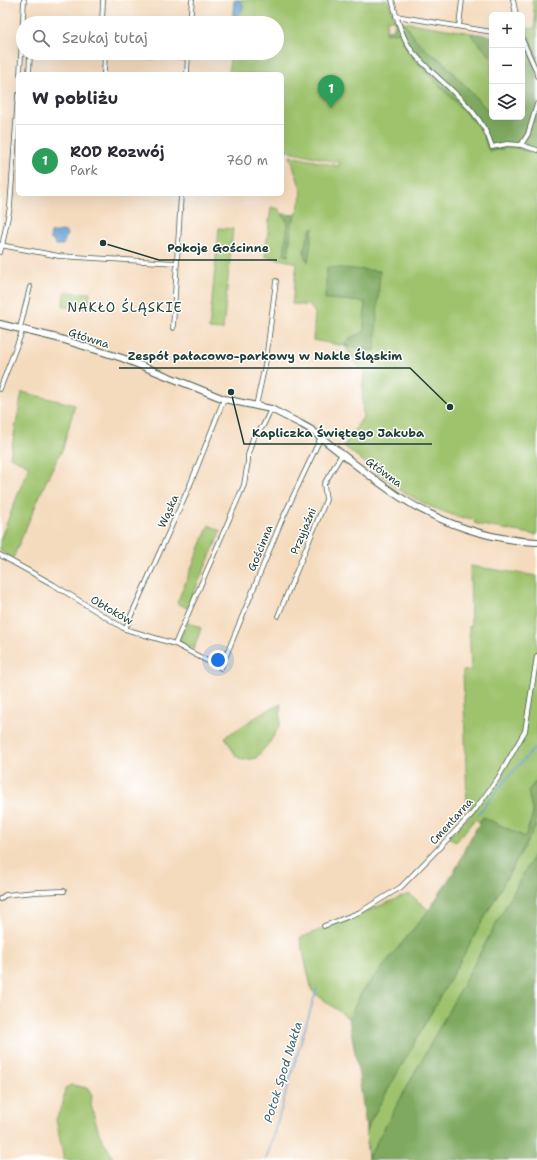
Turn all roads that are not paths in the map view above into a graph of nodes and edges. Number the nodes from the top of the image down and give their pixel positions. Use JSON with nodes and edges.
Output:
{"nodes":[{"id":1,"x":24,"y":0,"type":"edge"},
{"id":2,"x":103,"y":0,"type":"edge"},
{"id":3,"x":192,"y":0,"type":"edge"},
{"id":4,"x":392,"y":0,"type":"edge"},
{"id":5,"x":462,"y":0,"type":"edge"},
{"id":6,"x":513,"y":0,"type":"edge"},
{"id":7,"x":515,"y":12,"type":"edge"},
{"id":8,"x":23,"y":16,"type":"edge"},
{"id":9,"x":102,"y":16,"type":"edge"},
{"id":10,"x":191,"y":16,"type":"edge"},
{"id":11,"x":396,"y":16,"type":"junction"},
{"id":12,"x":459,"y":26,"type":"junction"},
{"id":13,"x":489,"y":31,"type":"edge"},
{"id":14,"x":525,"y":46,"type":"edge"},
{"id":15,"x":21,"y":60,"type":"edge"},
{"id":16,"x":30,"y":60,"type":"edge"},
{"id":17,"x":105,"y":60,"type":"edge"},
{"id":18,"x":188,"y":60,"type":"edge"},
{"id":19,"x":20,"y":72,"type":"edge"},
{"id":20,"x":29,"y":72,"type":"edge"},
{"id":21,"x":104,"y":72,"type":"edge"},
{"id":22,"x":187,"y":72,"type":"edge"},
{"id":23,"x":537,"y":76,"type":"edge"},
{"id":24,"x":537,"y":104,"type":"edge"},
{"id":25,"x":16,"y":123,"type":"edge"},
{"id":26,"x":521,"y":144,"type":"junction"},
{"id":27,"x":537,"y":150,"type":"edge"},
{"id":28,"x":181,"y":196,"type":"edge"},
{"id":29,"x":1,"y":245,"type":"edge"},
{"id":30,"x":0,"y":252,"type":"edge"},
{"id":31,"x":176,"y":263,"type":"junction"},
{"id":32,"x":276,"y":281,"type":"dead end"},
{"id":33,"x":30,"y":287,"type":"dead end"},
{"id":34,"x":0,"y":324,"type":"edge"},
{"id":35,"x":21,"y":328,"type":"junction"},
{"id":36,"x":173,"y":328,"type":"dead end"},
{"id":37,"x":0,"y":389,"type":"edge"},
{"id":38,"x":224,"y":399,"type":"junction"},
{"id":39,"x":256,"y":406,"type":"junction"},
{"id":40,"x":271,"y":409,"type":"junction"},
{"id":41,"x":321,"y":437,"type":"junction"},
{"id":42,"x":342,"y":454,"type":"junction"},
{"id":43,"x":537,"y":542,"type":"edge"},
{"id":44,"x":0,"y":555,"type":"edge"},
{"id":45,"x":278,"y":616,"type":"dead end"},
{"id":46,"x":125,"y":629,"type":"junction"},
{"id":47,"x":175,"y":644,"type":"junction"},
{"id":48,"x":537,"y":656,"type":"edge"},
{"id":49,"x":221,"y":668,"type":"joint"},
{"id":50,"x":64,"y":891,"type":"dead end"},
{"id":51,"x":0,"y":899,"type":"edge"},
{"id":52,"x":324,"y":926,"type":"dead end"}],
"edges":[{"from":1,"to":8,"type":"street"},
{"from":2,"to":9,"type":"street"},
{"from":3,"to":10,"type":"street"},
{"from":4,"to":11,"type":"street"},
{"from":5,"to":12,"type":"street"},
{"from":6,"to":7,"type":"street"},
{"from":11,"to":12,"type":"street"},
{"from":11,"to":26,"type":"street"},
{"from":12,"to":13,"type":"street"},
{"from":14,"to":23,"type":"street"},
{"from":15,"to":19,"type":"street"},
{"from":16,"to":20,"type":"street"},
{"from":17,"to":21,"type":"street"},
{"from":18,"to":22,"type":"street"},
{"from":24,"to":26,"type":"street"},
{"from":25,"to":29,"type":"street"},
{"from":26,"to":27,"type":"street"},
{"from":28,"to":31,"type":"street"},
{"from":29,"to":30,"type":"street"},
{"from":29,"to":31,"type":"street"},
{"from":31,"to":36,"type":"street"},
{"from":32,"to":39,"type":"street"},
{"from":33,"to":35,"type":"street"},
{"from":34,"to":35,"type":"main road","name":"Główna"},
{"from":35,"to":37,"type":"street"},
{"from":35,"to":38,"type":"main road","name":"Główna"},
{"from":38,"to":39,"type":"main road","name":"Główna"},
{"from":38,"to":46,"type":"street","name":"Wąska"},
{"from":39,"to":40,"type":"main road","name":"Główna"},
{"from":40,"to":41,"type":"main road","name":"Główna"},
{"from":40,"to":47,"type":"street"},
{"from":41,"to":42,"type":"main road","name":"Główna"},
{"from":41,"to":49,"type":"street","name":"Gościnna"},
{"from":42,"to":43,"type":"main road","name":"Główna"},
{"from":42,"to":45,"type":"street","name":"Przyjaźni"},
{"from":44,"to":46,"type":"street","name":"Obłoków"},
{"from":46,"to":47,"type":"street","name":"Obłoków"},
{"from":47,"to":49,"type":"street","name":"Obłoków"},
{"from":48,"to":52,"type":"street","name":"Cmentarna"},
{"from":50,"to":51,"type":"street"}]}
